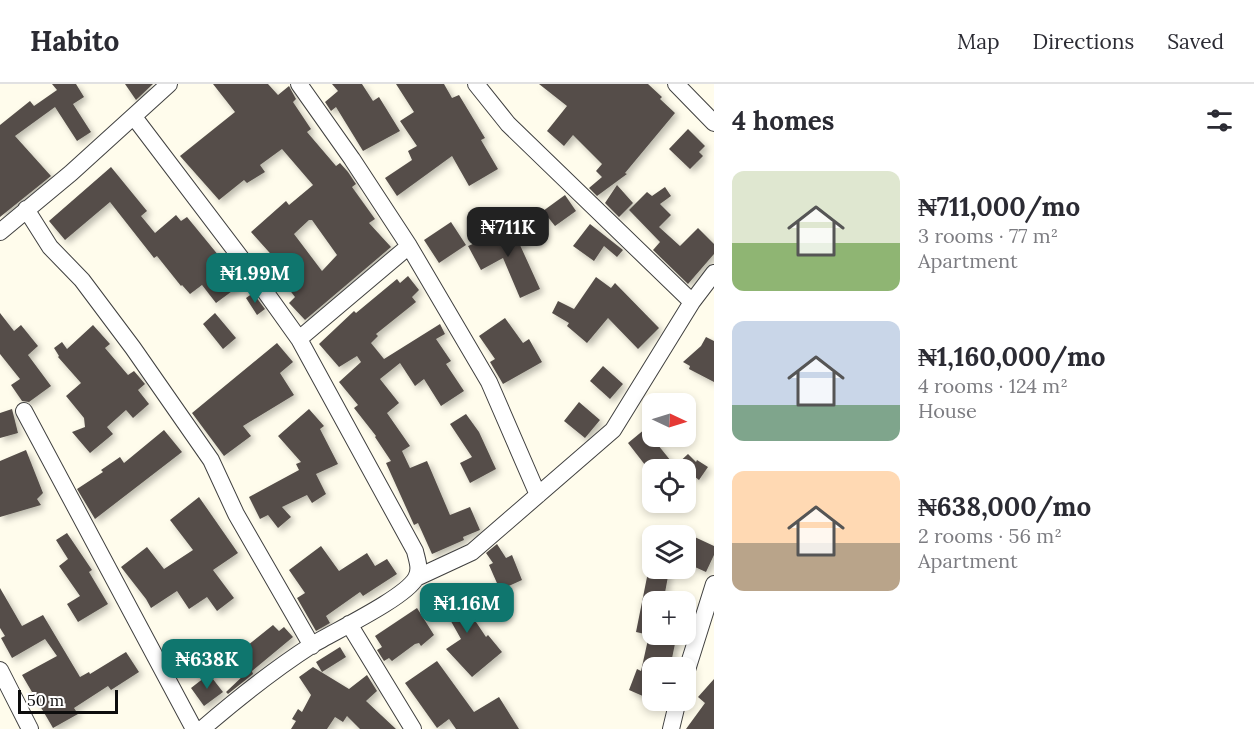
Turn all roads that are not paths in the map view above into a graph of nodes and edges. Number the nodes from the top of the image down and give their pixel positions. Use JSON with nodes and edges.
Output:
{"nodes":[{"id":1,"x":169,"y":84,"type":"edge"},
{"id":2,"x":299,"y":84,"type":"edge"},
{"id":3,"x":476,"y":84,"type":"edge"},
{"id":4,"x":676,"y":84,"type":"edge"},
{"id":5,"x":134,"y":117,"type":"junction"},
{"id":6,"x":714,"y":123,"type":"edge"},
{"id":7,"x":26,"y":209,"type":"junction"},
{"id":8,"x":0,"y":232,"type":"edge"},
{"id":9,"x":409,"y":246,"type":"junction"},
{"id":10,"x":714,"y":273,"type":"edge"},
{"id":11,"x":692,"y":302,"type":"junction"},
{"id":12,"x":298,"y":339,"type":"junction"},
{"id":13,"x":24,"y":411,"type":"dead end"},
{"id":14,"x":538,"y":495,"type":"junction"},
{"id":15,"x":416,"y":578,"type":"junction"},
{"id":16,"x":714,"y":584,"type":"edge"},
{"id":17,"x":349,"y":624,"type":"junction"},
{"id":18,"x":312,"y":646,"type":"junction"},
{"id":19,"x":691,"y":657,"type":"edge"},
{"id":20,"x":0,"y":670,"type":"edge"},
{"id":21,"x":675,"y":711,"type":"edge"},
{"id":22,"x":30,"y":729,"type":"edge"},
{"id":23,"x":194,"y":729,"type":"edge"},
{"id":24,"x":202,"y":729,"type":"edge"},
{"id":25,"x":413,"y":729,"type":"edge"},
{"id":26,"x":671,"y":729,"type":"edge"}],
"edges":[{"from":1,"to":5,"type":"street"},
{"from":2,"to":9,"type":"street"},
{"from":3,"to":11,"type":"street"},
{"from":4,"to":6,"type":"street"},
{"from":5,"to":7,"type":"street"},
{"from":5,"to":12,"type":"street"},
{"from":7,"to":8,"type":"street"},
{"from":7,"to":18,"type":"street"},
{"from":9,"to":12,"type":"street"},
{"from":9,"to":14,"type":"street"},
{"from":10,"to":11,"type":"street"},
{"from":11,"to":14,"type":"street"},
{"from":12,"to":15,"type":"street"},
{"from":13,"to":23,"type":"street"},
{"from":14,"to":15,"type":"street"},
{"from":15,"to":17,"type":"street"},
{"from":16,"to":19,"type":"street"},
{"from":17,"to":18,"type":"street"},
{"from":17,"to":25,"type":"street"},
{"from":18,"to":24,"type":"street"},
{"from":20,"to":22,"type":"street"},
{"from":21,"to":26,"type":"street"}]}
